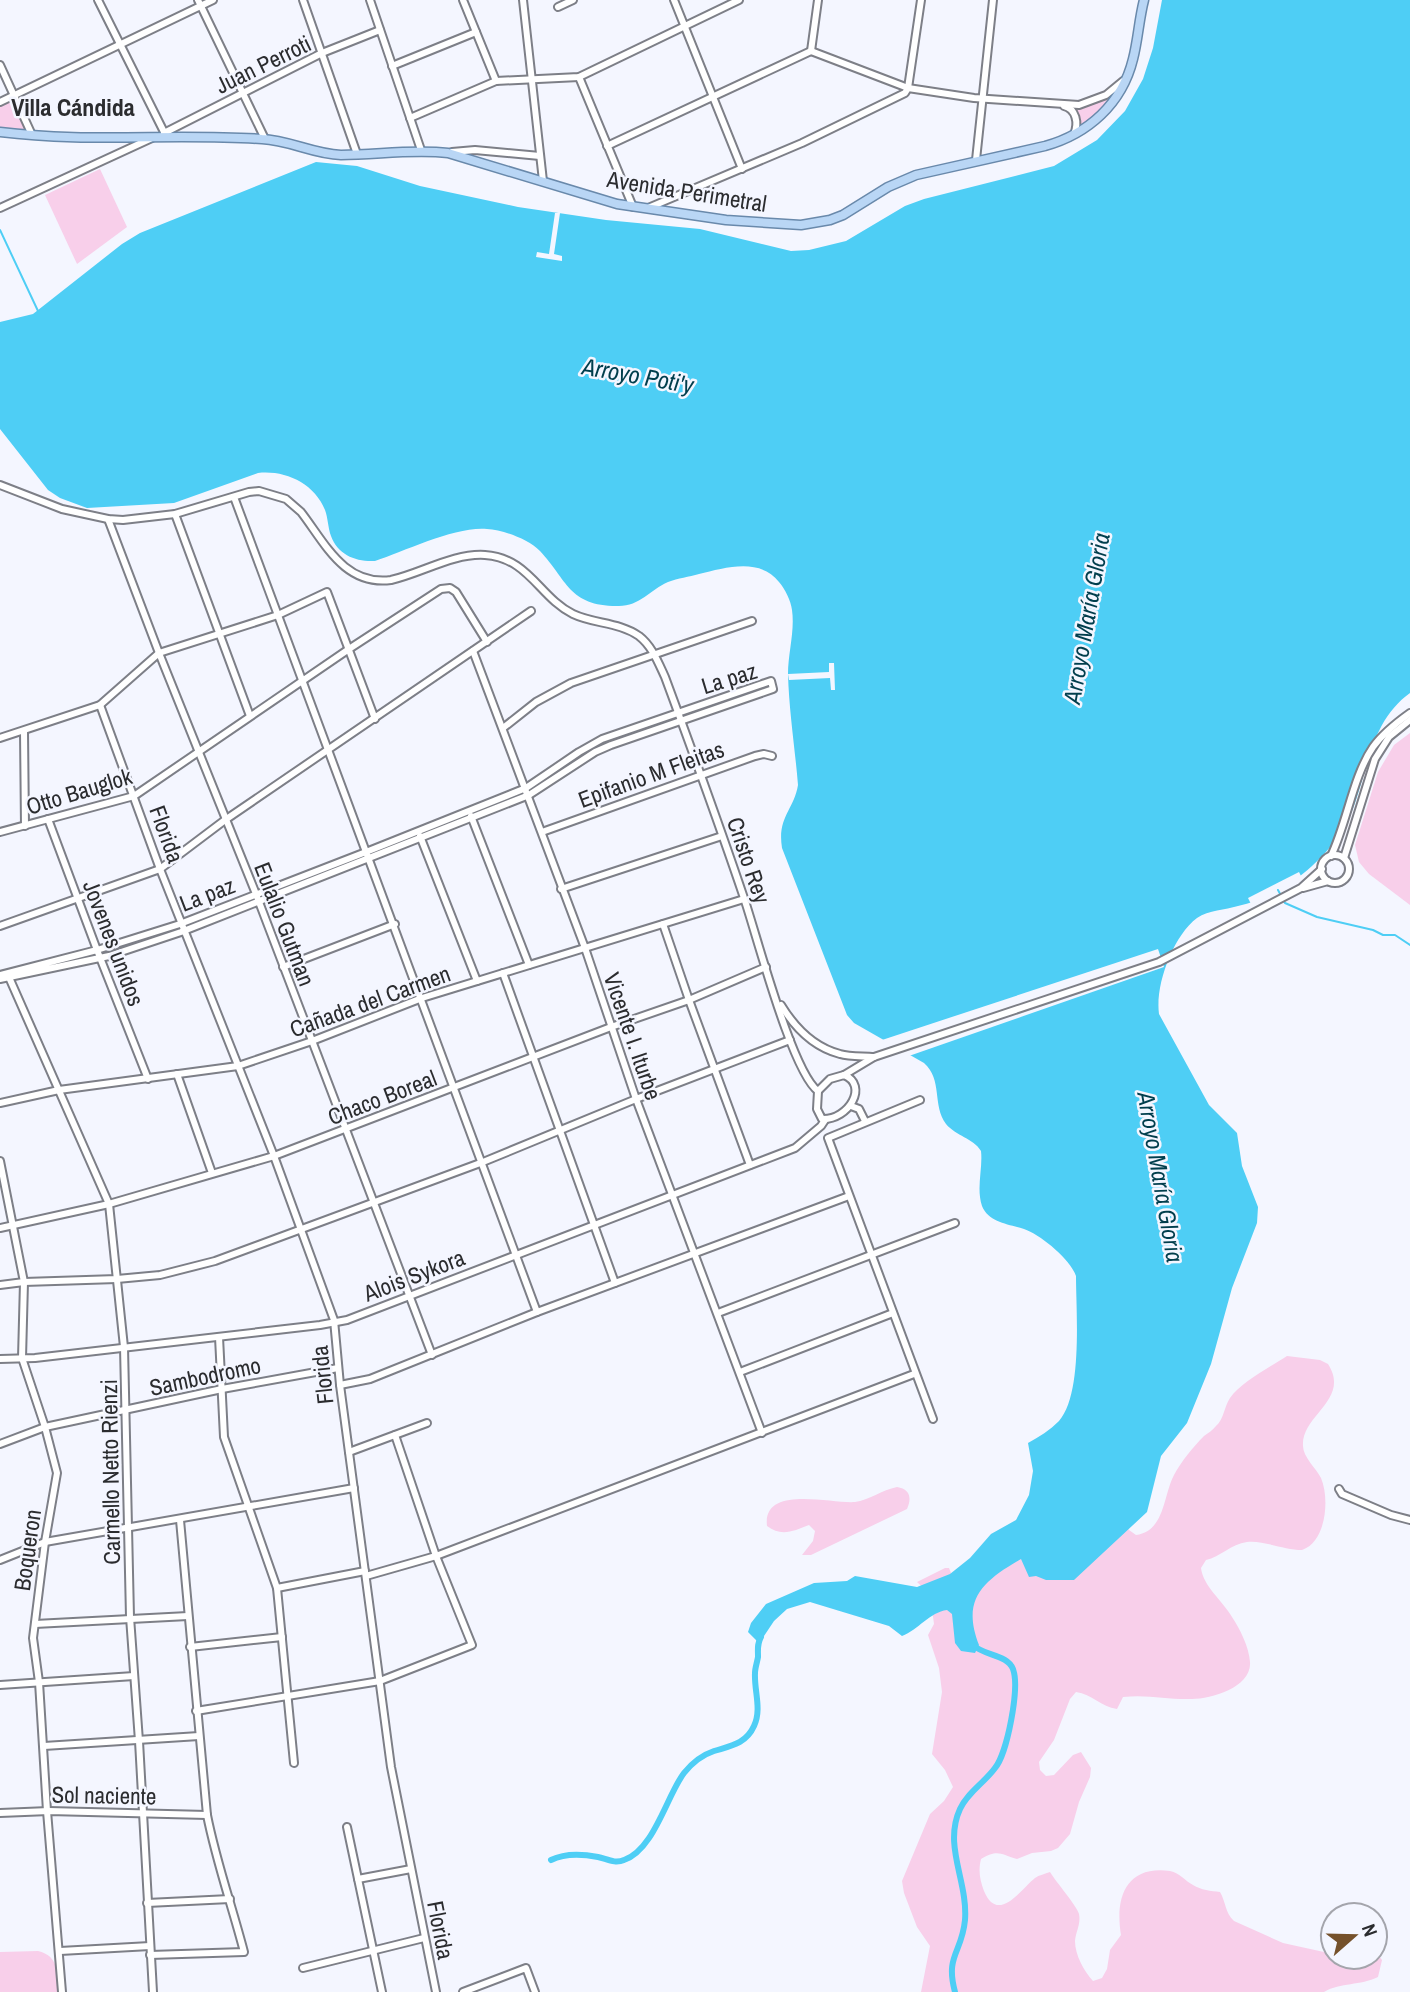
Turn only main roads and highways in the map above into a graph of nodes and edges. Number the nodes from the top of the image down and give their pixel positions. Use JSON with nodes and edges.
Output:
{"nodes":[{"id":1,"x":1144,"y":0,"type":"edge"},
{"id":2,"x":0,"y":132,"type":"edge"}],
"edges":[{"from":1,"to":2,"type":"main road","name":"Avenida Perimetral"}]}
